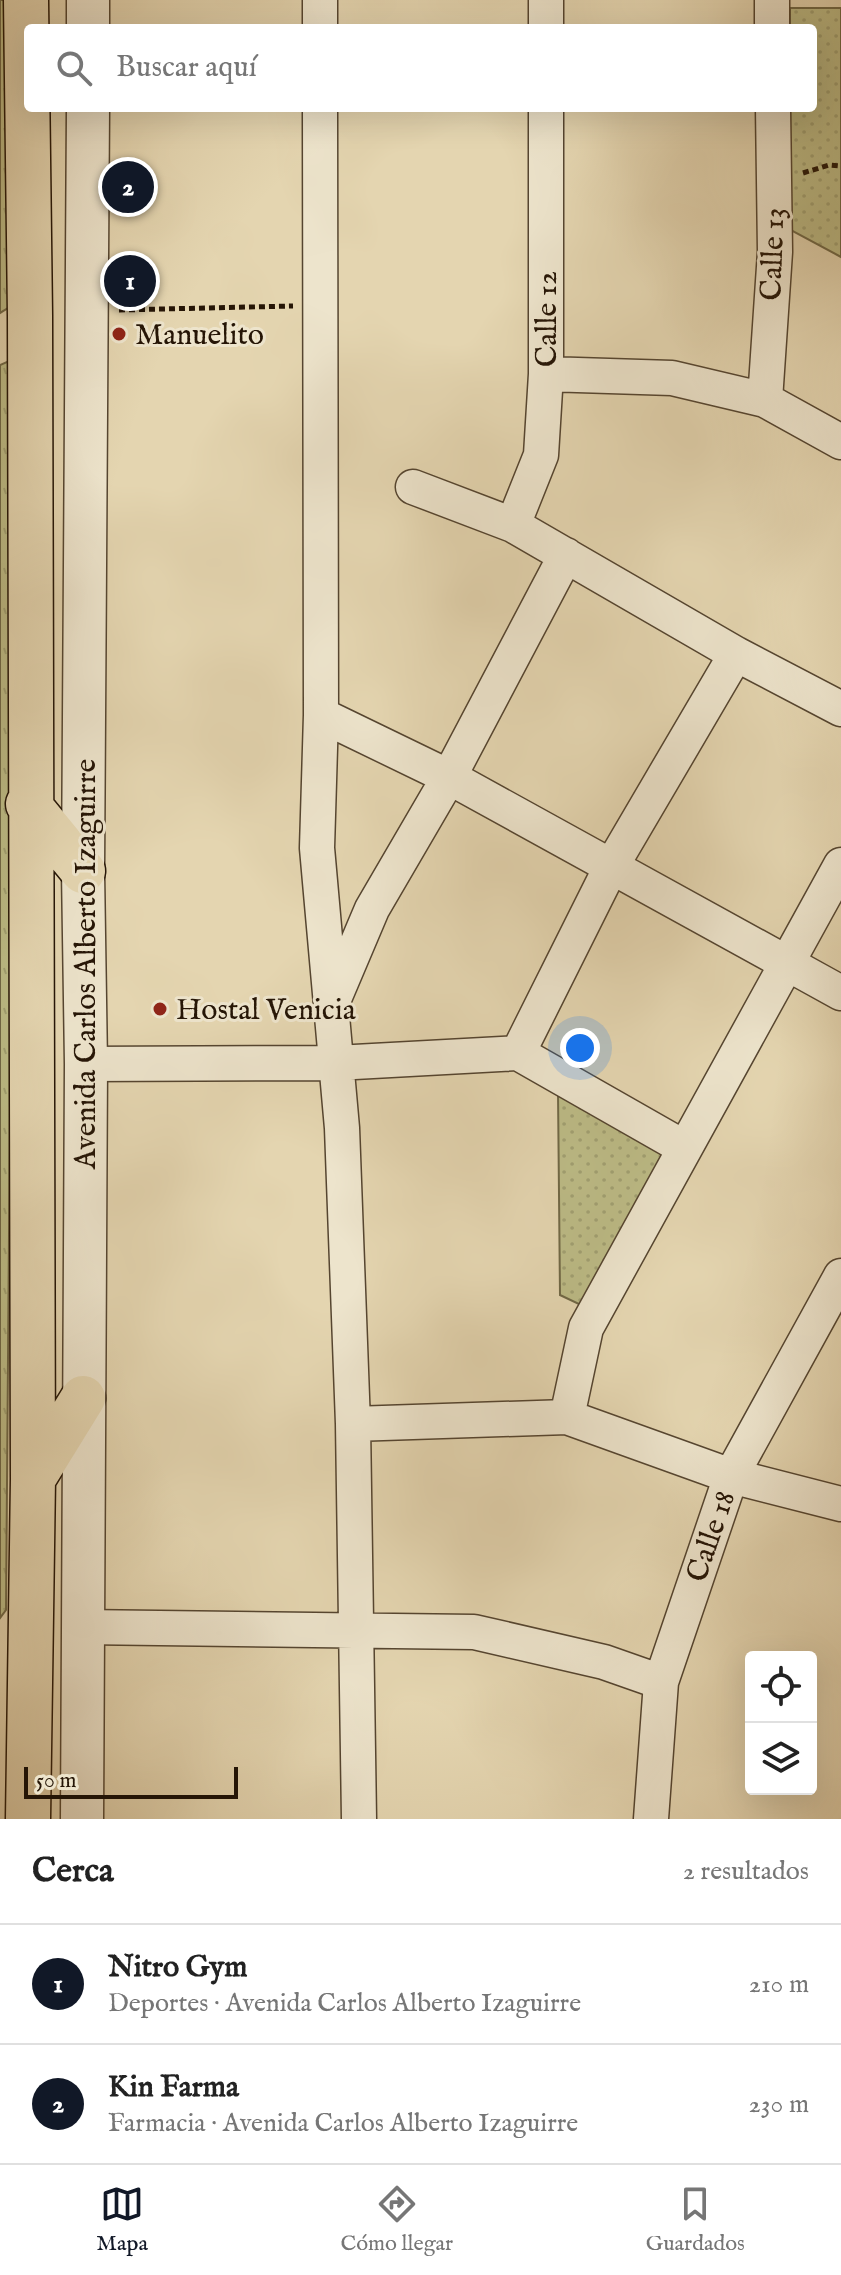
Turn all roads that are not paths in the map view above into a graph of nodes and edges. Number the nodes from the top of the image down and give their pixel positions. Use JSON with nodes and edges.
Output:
{"nodes":[{"id":1,"x":26,"y":0,"type":"edge"},
{"id":2,"x":88,"y":0,"type":"edge"},
{"id":3,"x":320,"y":0,"type":"edge"},
{"id":4,"x":546,"y":0,"type":"edge"},
{"id":5,"x":772,"y":0,"type":"edge"},
{"id":6,"x":25,"y":24,"type":"edge"},
{"id":7,"x":88,"y":24,"type":"edge"},
{"id":8,"x":320,"y":24,"type":"edge"},
{"id":9,"x":546,"y":24,"type":"edge"},
{"id":10,"x":772,"y":24,"type":"edge"},
{"id":11,"x":24,"y":60,"type":"edge"},
{"id":12,"x":88,"y":112,"type":"edge"},
{"id":13,"x":320,"y":112,"type":"edge"},
{"id":14,"x":546,"y":112,"type":"edge"},
{"id":15,"x":773,"y":112,"type":"edge"},
{"id":16,"x":15,"y":328,"type":"edge"},
{"id":17,"x":546,"y":374,"type":"junction"},
{"id":18,"x":765,"y":400,"type":"junction"},
{"id":19,"x":841,"y":442,"type":"edge"},
{"id":20,"x":413,"y":487,"type":"dead end"},
{"id":21,"x":513,"y":525,"type":"junction"},
{"id":22,"x":566,"y":555,"type":"junction"},
{"id":23,"x":736,"y":654,"type":"junction"},
{"id":24,"x":841,"y":709,"type":"edge"},
{"id":25,"x":321,"y":715,"type":"junction"},
{"id":26,"x":449,"y":777,"type":"junction"},
{"id":27,"x":28,"y":804,"type":"junction"},
{"id":28,"x":841,"y":865,"type":"edge"},
{"id":29,"x":611,"y":867,"type":"junction"},
{"id":30,"x":83,"y":871,"type":"junction"},
{"id":31,"x":787,"y":965,"type":"junction"},
{"id":32,"x":841,"y":993,"type":"edge"},
{"id":33,"x":331,"y":1006,"type":"junction"},
{"id":34,"x":518,"y":1053,"type":"junction"},
{"id":35,"x":336,"y":1063,"type":"junction"},
{"id":36,"x":86,"y":1064,"type":"junction"},
{"id":37,"x":683,"y":1147,"type":"junction"},
{"id":38,"x":841,"y":1276,"type":"edge"},
{"id":39,"x":83,"y":1398,"type":"junction"},
{"id":40,"x":567,"y":1417,"type":"junction"},
{"id":41,"x":353,"y":1424,"type":"junction"},
{"id":42,"x":731,"y":1476,"type":"junction"},
{"id":43,"x":33,"y":1479,"type":"junction"},
{"id":44,"x":841,"y":1504,"type":"edge"},
{"id":45,"x":81,"y":1627,"type":"junction"},
{"id":46,"x":358,"y":1630,"type":"junction"},
{"id":47,"x":14,"y":1632,"type":"edge"},
{"id":48,"x":661,"y":1682,"type":"junction"},
{"id":49,"x":14,"y":1728,"type":"edge"},
{"id":50,"x":28,"y":1819,"type":"edge"},
{"id":51,"x":82,"y":1819,"type":"edge"},
{"id":52,"x":359,"y":1819,"type":"edge"},
{"id":53,"x":651,"y":1819,"type":"edge"}],
"edges":[{"from":1,"to":6,"type":"main road","name":"Avenida Carlos Alberto Izaguirre"},
{"from":2,"to":7,"type":"street"},
{"from":3,"to":8,"type":"street"},
{"from":4,"to":9,"type":"street"},
{"from":5,"to":10,"type":"street"},
{"from":11,"to":16,"type":"main road","name":"Avenida Carlos Alberto Izaguirre"},
{"from":12,"to":30,"type":"street","name":"Avenida Carlos Alberto Izaguirre"},
{"from":13,"to":25,"type":"street"},
{"from":14,"to":17,"type":"street","name":"Calle 12"},
{"from":15,"to":18,"type":"street","name":"Calle 13"},
{"from":16,"to":27,"type":"main road","name":"Avenida Carlos Alberto Izaguirre"},
{"from":17,"to":18,"type":"street"},
{"from":17,"to":21,"type":"street","name":"Calle 12"},
{"from":18,"to":19,"type":"street"},
{"from":20,"to":21,"type":"street"},
{"from":21,"to":22,"type":"street"},
{"from":22,"to":23,"type":"street"},
{"from":22,"to":26,"type":"street"},
{"from":23,"to":24,"type":"street"},
{"from":23,"to":29,"type":"street"},
{"from":25,"to":26,"type":"street"},
{"from":25,"to":33,"type":"street"},
{"from":26,"to":29,"type":"street"},
{"from":26,"to":33,"type":"street"},
{"from":27,"to":30,"type":"main road"},
{"from":27,"to":43,"type":"main road","name":"Avenida Carlos Alberto Izaguirre"},
{"from":28,"to":31,"type":"street"},
{"from":29,"to":31,"type":"street"},
{"from":29,"to":34,"type":"street"},
{"from":30,"to":36,"type":"street","name":"Avenida Carlos Alberto Izaguirre"},
{"from":31,"to":32,"type":"street"},
{"from":31,"to":37,"type":"street"},
{"from":33,"to":35,"type":"street"},
{"from":34,"to":35,"type":"street"},
{"from":34,"to":37,"type":"street"},
{"from":35,"to":36,"type":"street"},
{"from":35,"to":41,"type":"street"},
{"from":36,"to":39,"type":"street","name":"Avenida Carlos Alberto Izaguirre"},
{"from":37,"to":40,"type":"street"},
{"from":38,"to":42,"type":"street","name":"Calle 18"},
{"from":39,"to":43,"type":"main road"},
{"from":39,"to":45,"type":"street","name":"Avenida Carlos Alberto Izaguirre"},
{"from":40,"to":41,"type":"street"},
{"from":40,"to":42,"type":"street"},
{"from":41,"to":46,"type":"street"},
{"from":42,"to":44,"type":"street"},
{"from":42,"to":48,"type":"street","name":"Calle 18"},
{"from":43,"to":47,"type":"main road","name":"Avenida Carlos Alberto Izaguirre"},
{"from":45,"to":46,"type":"street"},
{"from":45,"to":51,"type":"street","name":"Avenida Carlos Alberto Izaguirre"},
{"from":46,"to":48,"type":"street"},
{"from":46,"to":52,"type":"street"},
{"from":47,"to":49,"type":"main road","name":"Avenida Carlos Alberto Izaguirre"},
{"from":48,"to":53,"type":"street","name":"Calle 18"},
{"from":49,"to":50,"type":"main road","name":"Avenida Carlos Alberto Izaguirre"}]}
